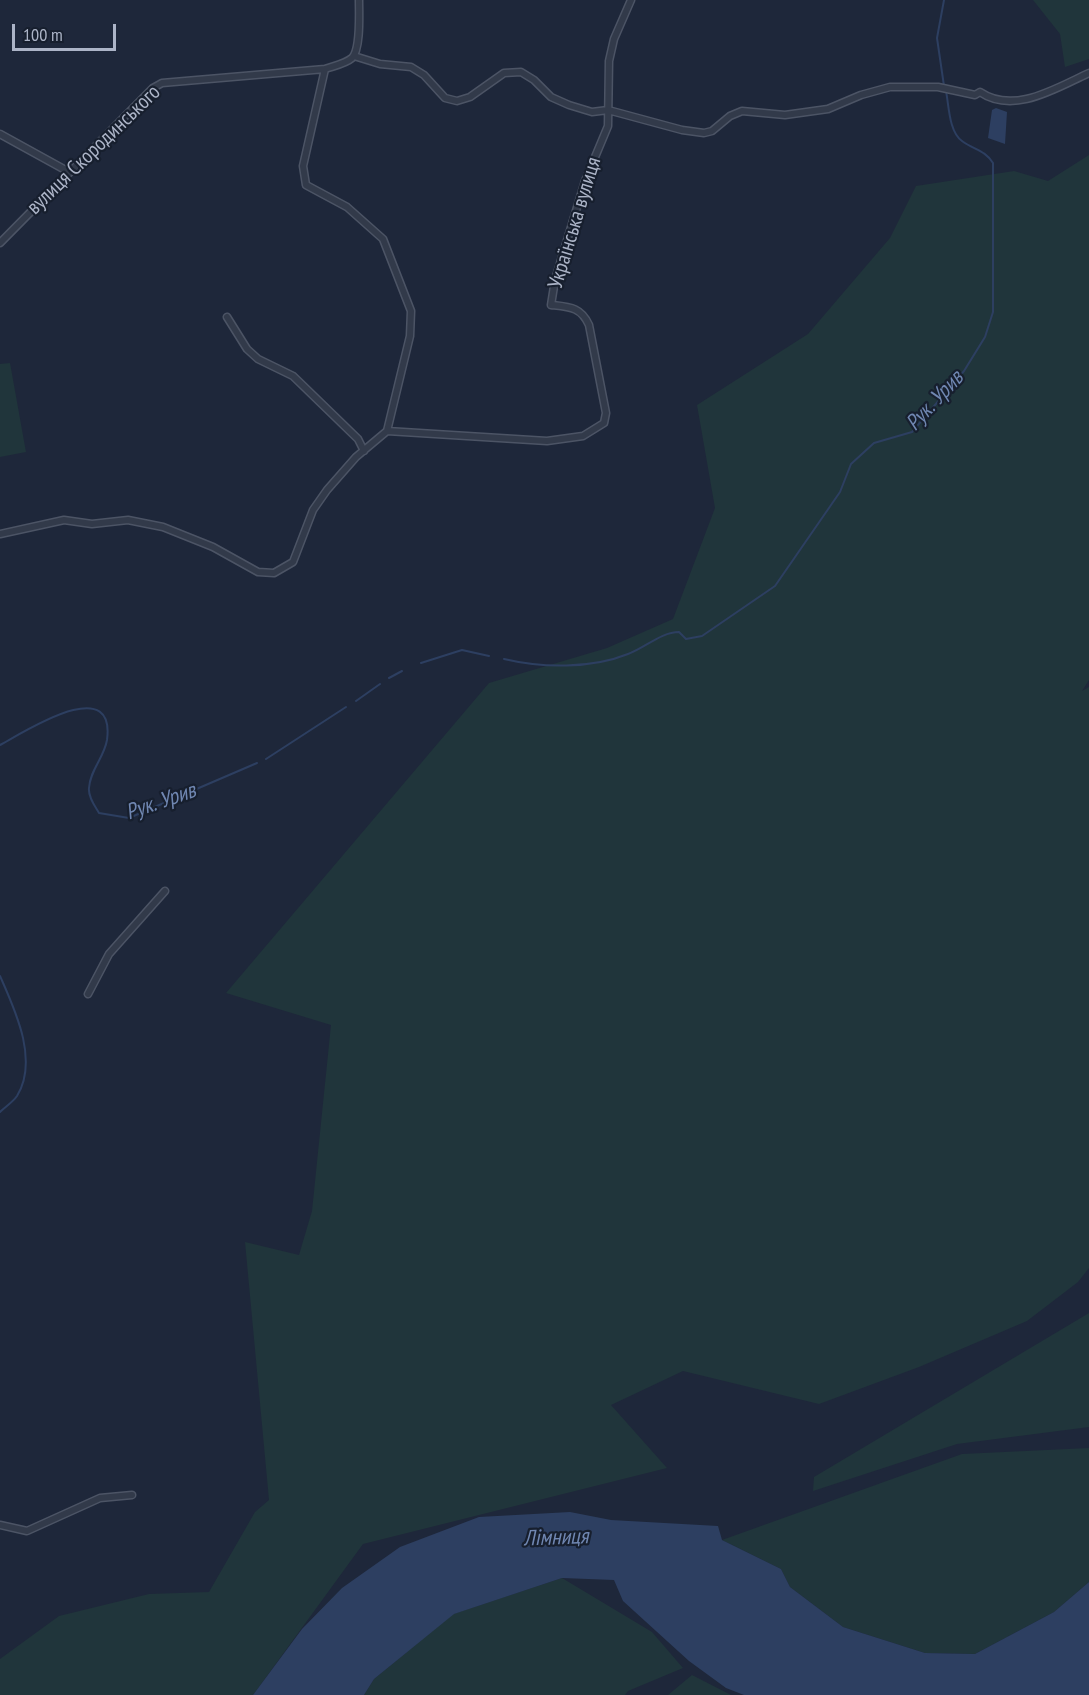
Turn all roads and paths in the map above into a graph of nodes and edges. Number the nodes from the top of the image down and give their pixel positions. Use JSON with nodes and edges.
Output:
{"nodes":[{"id":1,"x":359,"y":0,"type":"edge"},
{"id":2,"x":631,"y":0,"type":"edge"},
{"id":3,"x":354,"y":56,"type":"junction"},
{"id":4,"x":325,"y":69,"type":"junction"},
{"id":5,"x":1089,"y":73,"type":"edge"},
{"id":6,"x":608,"y":110,"type":"junction"},
{"id":7,"x":0,"y":134,"type":"edge"},
{"id":8,"x":69,"y":172,"type":"junction"},
{"id":9,"x":0,"y":243,"type":"edge"},
{"id":10,"x":227,"y":317,"type":"dead end"},
{"id":11,"x":387,"y":431,"type":"junction"},
{"id":12,"x":364,"y":451,"type":"junction"},
{"id":13,"x":0,"y":534,"type":"edge"},
{"id":14,"x":165,"y":891,"type":"dead end"},
{"id":15,"x":88,"y":994,"type":"dead end"},
{"id":16,"x":132,"y":1496,"type":"dead end"},
{"id":17,"x":0,"y":1525,"type":"edge"}],
"edges":[{"from":1,"to":3,"type":"street"},
{"from":2,"to":6,"type":"street","name":"Українська вулиця"},
{"from":3,"to":4,"type":"street","name":"вулиця Скородинського"},
{"from":3,"to":6,"type":"street"},
{"from":4,"to":8,"type":"street","name":"вулиця Скородинського"},
{"from":4,"to":11,"type":"street"},
{"from":5,"to":6,"type":"street"},
{"from":6,"to":11,"type":"street","name":"Українська вулиця"},
{"from":7,"to":8,"type":"street"},
{"from":8,"to":9,"type":"street","name":"вулиця Скородинського"},
{"from":10,"to":12,"type":"street"},
{"from":11,"to":12,"type":"street"},
{"from":12,"to":13,"type":"street"},
{"from":14,"to":15,"type":"street"},
{"from":16,"to":17,"type":"street"}]}
